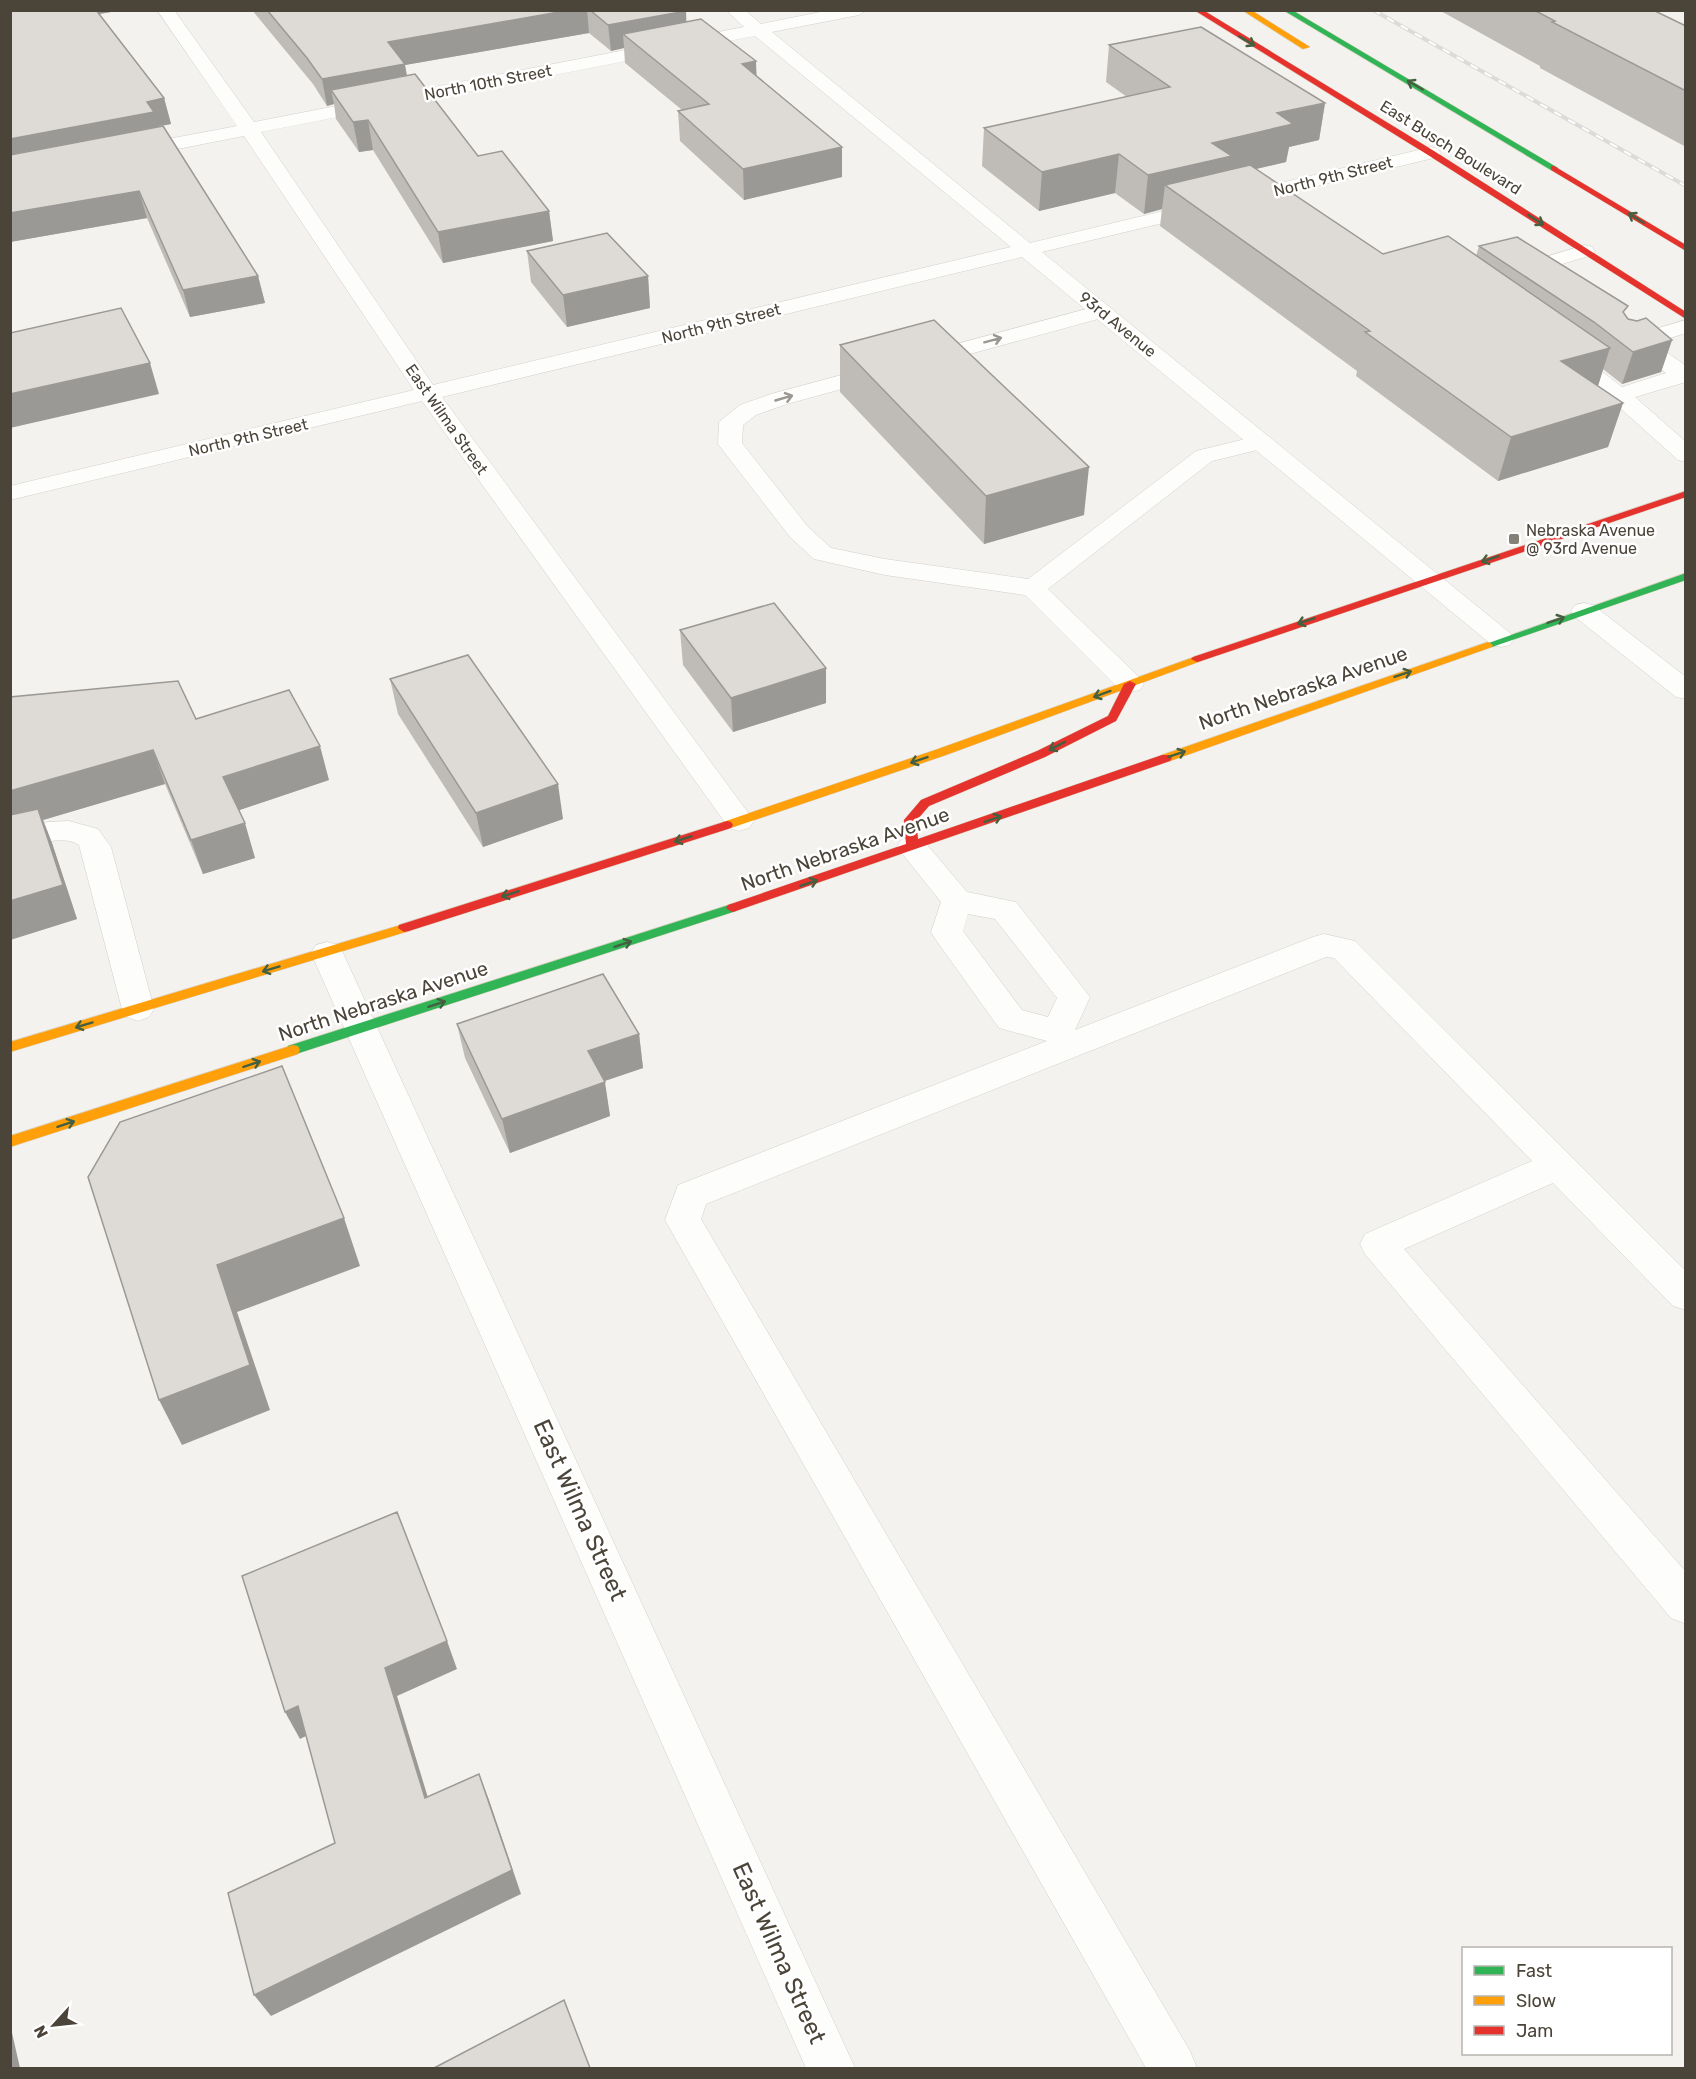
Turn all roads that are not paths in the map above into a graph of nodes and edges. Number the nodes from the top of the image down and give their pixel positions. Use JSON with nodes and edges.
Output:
{"nodes":[{"id":1,"x":165,"y":10,"type":"edge"},
{"id":2,"x":734,"y":10,"type":"edge"},
{"id":3,"x":859,"y":10,"type":"edge"},
{"id":4,"x":1197,"y":10,"type":"edge"},
{"id":5,"x":1245,"y":10,"type":"edge"},
{"id":6,"x":1286,"y":10,"type":"edge"},
{"id":7,"x":757,"y":30,"type":"junction"},
{"id":8,"x":1323,"y":57,"type":"dead end"},
{"id":9,"x":1403,"y":96,"type":"dead end"},
{"id":10,"x":249,"y":129,"type":"junction"},
{"id":11,"x":1509,"y":140,"type":"junction"},
{"id":12,"x":1431,"y":153,"type":"junction"},
{"id":13,"x":116,"y":155,"type":"edge"},
{"id":14,"x":1686,"y":249,"type":"edge"},
{"id":15,"x":1027,"y":250,"type":"junction"},
{"id":16,"x":1585,"y":251,"type":"junction"},
{"id":17,"x":1508,"y":255,"type":"edge"},
{"id":18,"x":1528,"y":268,"type":"junction"},
{"id":19,"x":1555,"y":285,"type":"edge"},
{"id":20,"x":1101,"y":311,"type":"junction"},
{"id":21,"x":1686,"y":316,"type":"edge"},
{"id":22,"x":1614,"y":324,"type":"edge"},
{"id":23,"x":1686,"y":327,"type":"edge"},
{"id":24,"x":1633,"y":342,"type":"junction"},
{"id":25,"x":1550,"y":344,"type":"edge"},
{"id":26,"x":428,"y":394,"type":"junction"},
{"id":27,"x":1619,"y":395,"type":"junction"},
{"id":28,"x":1262,"y":442,"type":"junction"},
{"id":29,"x":1686,"y":455,"type":"edge"},
{"id":30,"x":10,"y":493,"type":"edge"},
{"id":31,"x":1686,"y":494,"type":"edge"},
{"id":32,"x":1686,"y":576,"type":"edge"},
{"id":33,"x":1429,"y":579,"type":"junction"},
{"id":34,"x":1033,"y":588,"type":"junction"},
{"id":35,"x":1584,"y":611,"type":"junction"},
{"id":36,"x":1501,"y":639,"type":"junction"},
{"id":37,"x":1130,"y":684,"type":"junction"},
{"id":38,"x":1686,"y":691,"type":"edge"},
{"id":39,"x":738,"y":821,"type":"junction"},
{"id":40,"x":10,"y":842,"type":"edge"},
{"id":41,"x":912,"y":847,"type":"junction"},
{"id":42,"x":957,"y":901,"type":"junction"},
{"id":43,"x":327,"y":952,"type":"junction"},
{"id":44,"x":138,"y":1009,"type":"junction"},
{"id":45,"x":362,"y":1028,"type":"junction"},
{"id":46,"x":1063,"y":1040,"type":"junction"},
{"id":47,"x":10,"y":1047,"type":"edge"},
{"id":48,"x":10,"y":1142,"type":"edge"},
{"id":49,"x":1559,"y":1165,"type":"junction"},
{"id":50,"x":1686,"y":1295,"type":"edge"},
{"id":51,"x":1686,"y":1604,"type":"edge"},
{"id":52,"x":831,"y":2068,"type":"edge"},
{"id":53,"x":1173,"y":2068,"type":"edge"}],
"edges":[{"from":1,"to":10,"type":"street","name":"East Wilma Street"},
{"from":2,"to":7,"type":"street","name":"93rd Avenue"},
{"from":3,"to":7,"type":"street","name":"North 10th Street"},
{"from":4,"to":12,"type":"main road","name":"East Busch Boulevard","one_way":true},
{"from":5,"to":8,"type":"main road"},
{"from":11,"to":6,"type":"main road","name":"East Busch Boulevard","one_way":true},
{"from":7,"to":10,"type":"street","name":"North 10th Street"},
{"from":7,"to":15,"type":"street","name":"93rd Avenue"},
{"from":9,"to":11,"type":"main road"},
{"from":10,"to":13,"type":"street","name":"North 10th Street"},
{"from":10,"to":26,"type":"street","name":"East Wilma Street"},
{"from":14,"to":11,"type":"main road","name":"East Busch Boulevard","one_way":true},
{"from":12,"to":15,"type":"street","name":"North 9th Street"},
{"from":12,"to":16,"type":"main road","name":"East Busch Boulevard","one_way":true},
{"from":15,"to":20,"type":"street","name":"93rd Avenue"},
{"from":15,"to":26,"type":"street","name":"North 9th Street"},
{"from":16,"to":18,"type":"street"},
{"from":16,"to":21,"type":"main road","name":"East Busch Boulevard"},
{"from":17,"to":18,"type":"street"},
{"from":18,"to":19,"type":"street"},
{"from":20,"to":28,"type":"street","name":"93rd Avenue"},
{"from":34,"to":20,"type":"street","one_way":true},
{"from":22,"to":24,"type":"street"},
{"from":23,"to":24,"type":"street"},
{"from":24,"to":27,"type":"street"},
{"from":25,"to":27,"type":"street"},
{"from":26,"to":30,"type":"street","name":"North 9th Street"},
{"from":26,"to":39,"type":"street","name":"East Wilma Street"},
{"from":27,"to":29,"type":"street"},
{"from":28,"to":33,"type":"street","name":"93rd Avenue"},
{"from":28,"to":34,"type":"street"},
{"from":31,"to":33,"type":"main road","one_way":true},
{"from":32,"to":35,"type":"main road","name":"North Nebraska Avenue"},
{"from":33,"to":36,"type":"street","name":"93rd Avenue"},
{"from":33,"to":37,"type":"main road","one_way":true},
{"from":34,"to":37,"type":"street"},
{"from":36,"to":35,"type":"main road","name":"North Nebraska Avenue","one_way":true},
{"from":35,"to":38,"type":"street"},
{"from":41,"to":36,"type":"main road","name":"North Nebraska Avenue","one_way":true},
{"from":37,"to":39,"type":"main road","one_way":true},
{"from":37,"to":41,"type":"main road","one_way":true},
{"from":39,"to":43,"type":"main road","one_way":true},
{"from":40,"to":44,"type":"street"},
{"from":41,"to":42,"type":"street"},
{"from":45,"to":41,"type":"main road","name":"North Nebraska Avenue","one_way":true},
{"from":42,"to":46,"type":"street"},
{"from":42,"to":46,"type":"street"},
{"from":43,"to":44,"type":"main road","one_way":true},
{"from":43,"to":45,"type":"street","name":"East Wilma Street"},
{"from":44,"to":47,"type":"main road","one_way":true},
{"from":48,"to":45,"type":"main road","name":"North Nebraska Avenue","one_way":true},
{"from":45,"to":52,"type":"street","name":"East Wilma Street"},
{"from":46,"to":49,"type":"street"},
{"from":46,"to":53,"type":"street"},
{"from":49,"to":50,"type":"street"},
{"from":49,"to":51,"type":"street"}]}
